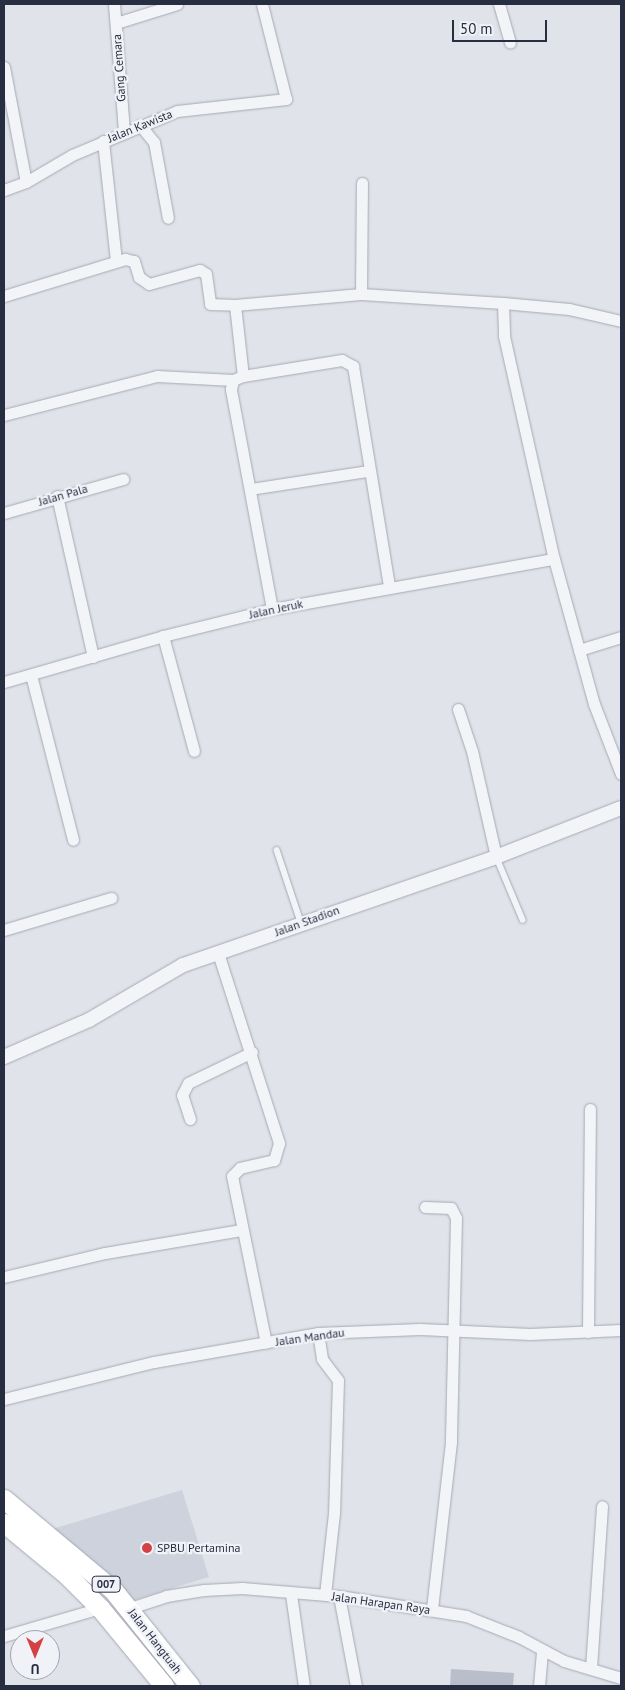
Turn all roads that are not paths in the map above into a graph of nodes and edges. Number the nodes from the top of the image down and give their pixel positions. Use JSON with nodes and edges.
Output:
{"nodes":[{"id":1,"x":114,"y":4,"type":"edge"},
{"id":2,"x":177,"y":4,"type":"edge"},
{"id":3,"x":262,"y":4,"type":"edge"},
{"id":4,"x":498,"y":4,"type":"edge"},
{"id":5,"x":116,"y":23,"type":"junction"},
{"id":6,"x":510,"y":42,"type":"dead end"},
{"id":7,"x":4,"y":67,"type":"edge"},
{"id":8,"x":140,"y":125,"type":"junction"},
{"id":9,"x":124,"y":132,"type":"junction"},
{"id":10,"x":103,"y":141,"type":"junction"},
{"id":11,"x":26,"y":182,"type":"junction"},
{"id":12,"x":362,"y":184,"type":"dead end"},
{"id":13,"x":4,"y":190,"type":"edge"},
{"id":14,"x":168,"y":218,"type":"dead end"},
{"id":15,"x":116,"y":261,"type":"junction"},
{"id":16,"x":361,"y":294,"type":"junction"},
{"id":17,"x":4,"y":296,"type":"edge"},
{"id":18,"x":503,"y":303,"type":"junction"},
{"id":19,"x":235,"y":305,"type":"junction"},
{"id":20,"x":621,"y":321,"type":"edge"},
{"id":21,"x":238,"y":378,"type":"junction"},
{"id":22,"x":4,"y":415,"type":"edge"},
{"id":23,"x":368,"y":471,"type":"junction"},
{"id":24,"x":123,"y":479,"type":"dead end"},
{"id":25,"x":250,"y":489,"type":"junction"},
{"id":26,"x":57,"y":496,"type":"junction"},
{"id":27,"x":4,"y":513,"type":"edge"},
{"id":28,"x":554,"y":559,"type":"junction"},
{"id":29,"x":389,"y":586,"type":"junction"},
{"id":30,"x":272,"y":609,"type":"junction"},
{"id":31,"x":163,"y":636,"type":"junction"},
{"id":32,"x":621,"y":638,"type":"edge"},
{"id":33,"x":579,"y":650,"type":"junction"},
{"id":34,"x":92,"y":657,"type":"junction"},
{"id":35,"x":31,"y":675,"type":"junction"},
{"id":36,"x":4,"y":682,"type":"edge"},
{"id":37,"x":458,"y":709,"type":"dead end"},
{"id":38,"x":194,"y":751,"type":"dead end"},
{"id":39,"x":621,"y":774,"type":"edge"},
{"id":40,"x":621,"y":808,"type":"edge"},
{"id":41,"x":73,"y":840,"type":"dead end"},
{"id":42,"x":277,"y":850,"type":"dead end"},
{"id":43,"x":496,"y":857,"type":"junction"},
{"id":44,"x":111,"y":898,"type":"dead end"},
{"id":45,"x":523,"y":920,"type":"dead end"},
{"id":46,"x":300,"y":922,"type":"junction"},
{"id":47,"x":4,"y":930,"type":"edge"},
{"id":48,"x":218,"y":953,"type":"junction"},
{"id":49,"x":252,"y":1052,"type":"junction"},
{"id":50,"x":4,"y":1057,"type":"edge"},
{"id":51,"x":590,"y":1109,"type":"dead end"},
{"id":52,"x":190,"y":1119,"type":"dead end"},
{"id":53,"x":426,"y":1207,"type":"dead end"},
{"id":54,"x":241,"y":1230,"type":"junction"},
{"id":55,"x":4,"y":1277,"type":"edge"},
{"id":56,"x":621,"y":1330,"type":"edge"},
{"id":57,"x":456,"y":1332,"type":"junction"},
{"id":58,"x":588,"y":1332,"type":"junction"},
{"id":59,"x":318,"y":1333,"type":"junction"},
{"id":60,"x":266,"y":1343,"type":"junction"},
{"id":61,"x":4,"y":1399,"type":"edge"},
{"id":62,"x":4,"y":1499,"type":"edge"},
{"id":63,"x":602,"y":1506,"type":"dead end"},
{"id":64,"x":4,"y":1523,"type":"edge"},
{"id":65,"x":291,"y":1594,"type":"junction"},
{"id":66,"x":325,"y":1595,"type":"junction"},
{"id":67,"x":339,"y":1596,"type":"junction"},
{"id":68,"x":100,"y":1608,"type":"junction"},
{"id":69,"x":130,"y":1608,"type":"junction"},
{"id":70,"x":432,"y":1609,"type":"junction"},
{"id":71,"x":4,"y":1636,"type":"edge"},
{"id":72,"x":542,"y":1650,"type":"junction"},
{"id":73,"x":591,"y":1668,"type":"junction"},
{"id":74,"x":621,"y":1678,"type":"edge"},
{"id":75,"x":164,"y":1686,"type":"edge"},
{"id":76,"x":190,"y":1686,"type":"edge"},
{"id":77,"x":304,"y":1686,"type":"edge"},
{"id":78,"x":356,"y":1686,"type":"edge"},
{"id":79,"x":539,"y":1686,"type":"edge"}],
"edges":[{"from":1,"to":5,"type":"street","name":"Gang Cemara"},
{"from":2,"to":5,"type":"street"},
{"from":3,"to":8,"type":"street","name":"Jalan Kawista"},
{"from":4,"to":6,"type":"street"},
{"from":5,"to":9,"type":"street","name":"Gang Cemara"},
{"from":7,"to":11,"type":"street"},
{"from":8,"to":9,"type":"street","name":"Jalan Kawista"},
{"from":8,"to":14,"type":"street"},
{"from":9,"to":10,"type":"street","name":"Jalan Kawista"},
{"from":10,"to":11,"type":"street","name":"Jalan Kawista"},
{"from":10,"to":15,"type":"street"},
{"from":11,"to":13,"type":"street","name":"Jalan Kawista"},
{"from":12,"to":16,"type":"street"},
{"from":15,"to":17,"type":"street"},
{"from":15,"to":19,"type":"street"},
{"from":16,"to":18,"type":"street"},
{"from":16,"to":19,"type":"street"},
{"from":18,"to":20,"type":"street"},
{"from":18,"to":28,"type":"street"},
{"from":19,"to":21,"type":"street"},
{"from":21,"to":22,"type":"street"},
{"from":21,"to":23,"type":"street"},
{"from":21,"to":25,"type":"street"},
{"from":23,"to":25,"type":"street"},
{"from":23,"to":29,"type":"street"},
{"from":24,"to":26,"type":"street","name":"Jalan Pala"},
{"from":25,"to":30,"type":"street"},
{"from":26,"to":27,"type":"street","name":"Jalan Pala"},
{"from":26,"to":34,"type":"street"},
{"from":28,"to":29,"type":"street","name":"Jalan Jeruk"},
{"from":28,"to":33,"type":"street"},
{"from":29,"to":30,"type":"street","name":"Jalan Jeruk"},
{"from":30,"to":31,"type":"street","name":"Jalan Jeruk"},
{"from":31,"to":34,"type":"street","name":"Jalan Jeruk"},
{"from":31,"to":38,"type":"street"},
{"from":32,"to":33,"type":"street"},
{"from":33,"to":39,"type":"street"},
{"from":34,"to":35,"type":"street","name":"Jalan Jeruk"},
{"from":35,"to":36,"type":"street","name":"Jalan Jeruk"},
{"from":35,"to":41,"type":"street"},
{"from":37,"to":43,"type":"street"},
{"from":40,"to":43,"type":"street","name":"Jalan Stadion"},
{"from":42,"to":46,"type":"lane"},
{"from":43,"to":45,"type":"lane"},
{"from":43,"to":46,"type":"street","name":"Jalan Stadion"},
{"from":44,"to":47,"type":"street"},
{"from":46,"to":48,"type":"street","name":"Jalan Stadion"},
{"from":48,"to":49,"type":"street"},
{"from":48,"to":50,"type":"street","name":"Jalan Stadion"},
{"from":49,"to":52,"type":"street"},
{"from":49,"to":54,"type":"street"},
{"from":51,"to":58,"type":"street"},
{"from":53,"to":57,"type":"street"},
{"from":54,"to":55,"type":"street"},
{"from":54,"to":60,"type":"street"},
{"from":56,"to":58,"type":"street","name":"Jalan Mandau"},
{"from":57,"to":58,"type":"street","name":"Jalan Mandau"},
{"from":57,"to":59,"type":"street","name":"Jalan Mandau"},
{"from":57,"to":70,"type":"street"},
{"from":59,"to":60,"type":"street","name":"Jalan Mandau"},
{"from":59,"to":66,"type":"street"},
{"from":60,"to":61,"type":"street","name":"Jalan Mandau"},
{"from":62,"to":69,"type":"highway","name":"Jalan Hangtuah","number":"007"},
{"from":63,"to":73,"type":"street"},
{"from":64,"to":68,"type":"highway","name":"Jalan Hangtuah","number":"007"},
{"from":65,"to":66,"type":"street","name":"Jalan Harapan Raya"},
{"from":65,"to":69,"type":"street","name":"Jalan Harapan Raya"},
{"from":65,"to":77,"type":"street"},
{"from":66,"to":67,"type":"street","name":"Jalan Harapan Raya"},
{"from":67,"to":70,"type":"street","name":"Jalan Harapan Raya"},
{"from":67,"to":78,"type":"street"},
{"from":68,"to":71,"type":"street"},
{"from":68,"to":75,"type":"highway","name":"Jalan Hangtuah","number":"007"},
{"from":69,"to":76,"type":"highway","name":"Jalan Hangtuah","number":"007"},
{"from":70,"to":72,"type":"street","name":"Jalan Harapan Raya"},
{"from":72,"to":73,"type":"street","name":"Jalan Harapan Raya"},
{"from":72,"to":79,"type":"street"},
{"from":73,"to":74,"type":"street","name":"Jalan Harapan Raya"}]}
